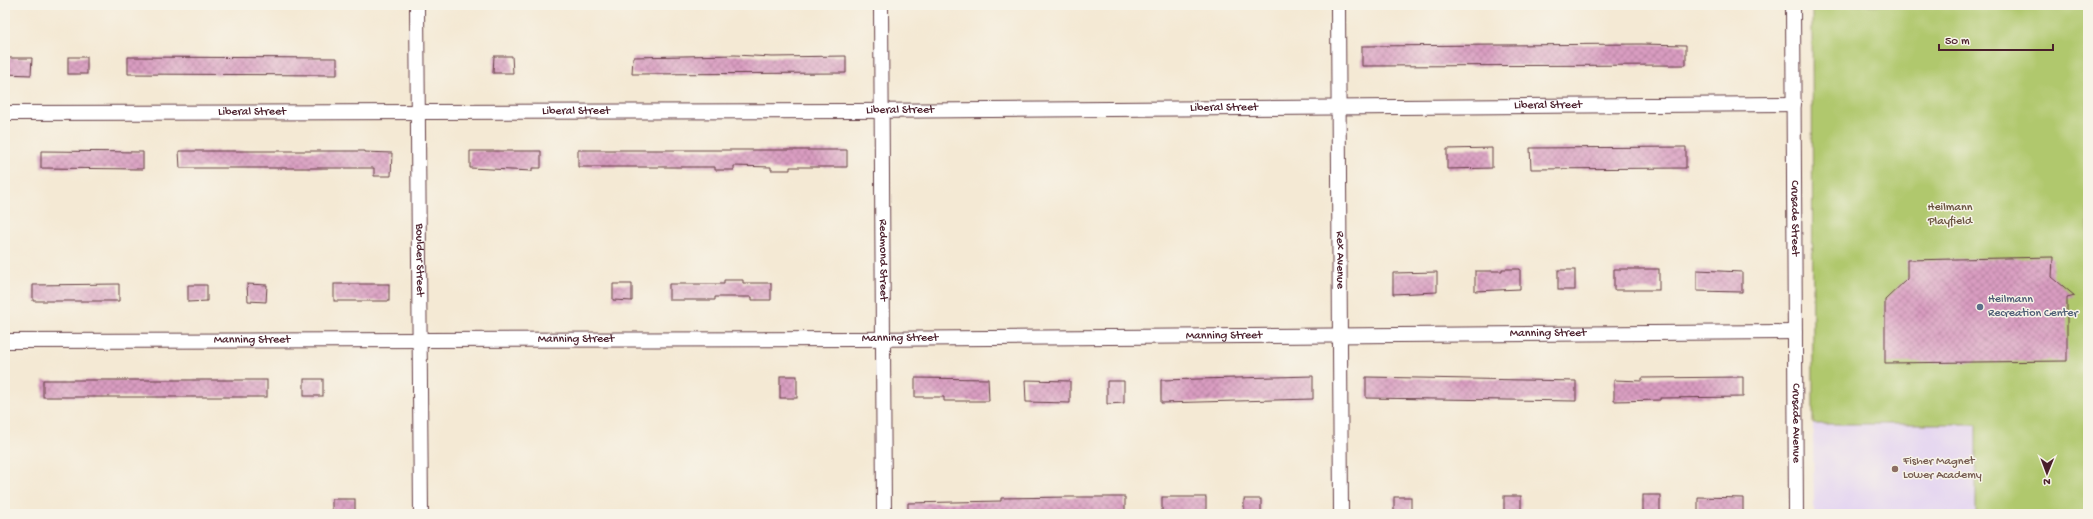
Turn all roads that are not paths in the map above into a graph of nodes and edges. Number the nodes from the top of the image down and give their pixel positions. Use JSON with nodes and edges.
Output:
{"nodes":[{"id":1,"x":418,"y":5,"type":"edge"},
{"id":2,"x":881,"y":5,"type":"edge"},
{"id":3,"x":1338,"y":5,"type":"edge"},
{"id":4,"x":1793,"y":5,"type":"edge"},
{"id":5,"x":1794,"y":104,"type":"junction"},
{"id":6,"x":1338,"y":106,"type":"junction"},
{"id":7,"x":882,"y":110,"type":"junction"},
{"id":8,"x":418,"y":112,"type":"junction"},
{"id":9,"x":5,"y":113,"type":"edge"},
{"id":10,"x":1795,"y":332,"type":"junction"},
{"id":11,"x":1340,"y":334,"type":"junction"},
{"id":12,"x":883,"y":338,"type":"junction"},
{"id":13,"x":419,"y":340,"type":"junction"},
{"id":14,"x":5,"y":341,"type":"edge"},
{"id":15,"x":421,"y":514,"type":"edge"},
{"id":16,"x":884,"y":514,"type":"edge"},
{"id":17,"x":1341,"y":514,"type":"edge"},
{"id":18,"x":1796,"y":514,"type":"edge"}],
"edges":[{"from":1,"to":8,"type":"street","name":"Boulder Street"},
{"from":2,"to":7,"type":"street","name":"Redmond Street"},
{"from":3,"to":6,"type":"street","name":"Rex Avenue"},
{"from":4,"to":5,"type":"street"},
{"from":5,"to":6,"type":"street","name":"Liberal Street"},
{"from":5,"to":10,"type":"street","name":"Crusade Street"},
{"from":6,"to":7,"type":"street","name":"Liberal Street"},
{"from":6,"to":11,"type":"street","name":"Rex Avenue"},
{"from":7,"to":8,"type":"street","name":"Liberal Street"},
{"from":7,"to":12,"type":"street","name":"Redmond Street"},
{"from":8,"to":9,"type":"street","name":"Liberal Street"},
{"from":8,"to":13,"type":"street","name":"Boulder Street"},
{"from":10,"to":11,"type":"street","name":"Manning Street"},
{"from":10,"to":18,"type":"street","name":"Crusade Avenue"},
{"from":11,"to":12,"type":"street","name":"Manning Street"},
{"from":11,"to":17,"type":"street","name":"Rex Avenue"},
{"from":12,"to":13,"type":"street","name":"Manning Street"},
{"from":12,"to":16,"type":"street","name":"Redmond Street"},
{"from":13,"to":14,"type":"street","name":"Manning Street"},
{"from":13,"to":15,"type":"street","name":"Boulder Street"}]}
